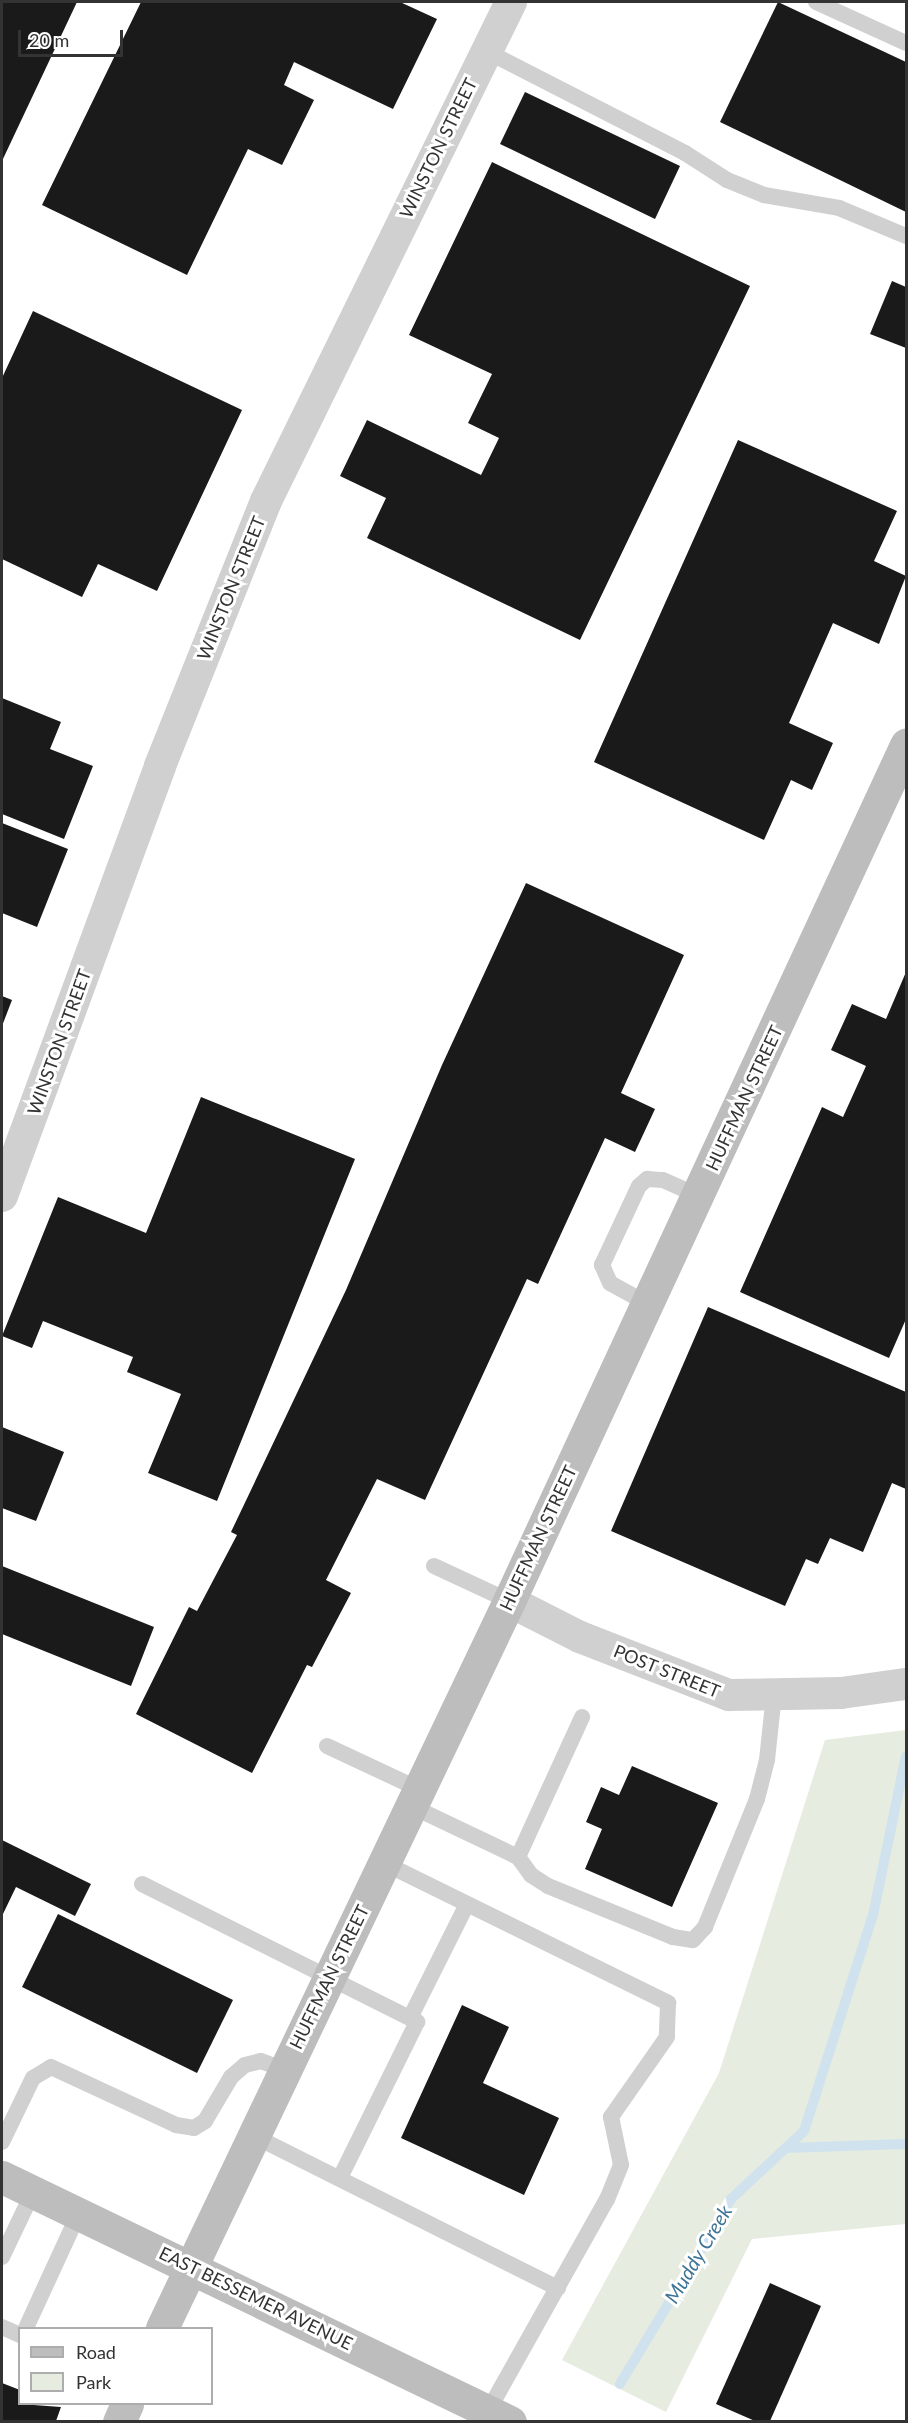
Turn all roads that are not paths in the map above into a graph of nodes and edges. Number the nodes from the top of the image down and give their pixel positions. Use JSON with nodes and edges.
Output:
{"nodes":[{"id":1,"x":511,"y":2,"type":"edge"},
{"id":2,"x":816,"y":2,"type":"edge"},
{"id":3,"x":906,"y":43,"type":"edge"},
{"id":4,"x":486,"y":51,"type":"junction"},
{"id":5,"x":906,"y":236,"type":"edge"},
{"id":6,"x":906,"y":745,"type":"edge"},
{"id":7,"x":11,"y":1141,"type":"edge"},
{"id":8,"x":2,"y":1196,"type":"edge"},
{"id":9,"x":699,"y":1196,"type":"junction"},
{"id":10,"x":648,"y":1304,"type":"junction"},
{"id":11,"x":434,"y":1566,"type":"dead end"},
{"id":12,"x":509,"y":1601,"type":"junction"},
{"id":13,"x":906,"y":1684,"type":"edge"},
{"id":14,"x":774,"y":1694,"type":"junction"},
{"id":15,"x":582,"y":1717,"type":"dead end"},
{"id":16,"x":327,"y":1746,"type":"dead end"},
{"id":17,"x":415,"y":1798,"type":"junction"},
{"id":18,"x":518,"y":1857,"type":"junction"},
{"id":19,"x":384,"y":1863,"type":"junction"},
{"id":20,"x":142,"y":1884,"type":"dead end"},
{"id":21,"x":467,"y":1904,"type":"junction"},
{"id":22,"x":329,"y":1978,"type":"junction"},
{"id":23,"x":413,"y":2020,"type":"junction"},
{"id":24,"x":285,"y":2070,"type":"junction"},
{"id":25,"x":254,"y":2136,"type":"junction"},
{"id":26,"x":2,"y":2142,"type":"edge"},
{"id":27,"x":2,"y":2177,"type":"edge"},
{"id":28,"x":340,"y":2178,"type":"junction"},
{"id":29,"x":33,"y":2192,"type":"junction"},
{"id":30,"x":79,"y":2213,"type":"junction"},
{"id":31,"x":2,"y":2257,"type":"edge"},
{"id":32,"x":192,"y":2266,"type":"junction"},
{"id":33,"x":558,"y":2288,"type":"junction"},
{"id":34,"x":2,"y":2327,"type":"edge"},
{"id":35,"x":26,"y":2327,"type":"edge"},
{"id":36,"x":162,"y":2327,"type":"edge"},
{"id":37,"x":18,"y":2334,"type":"edge"},
{"id":38,"x":126,"y":2405,"type":"edge"},
{"id":39,"x":493,"y":2418,"type":"edge"},
{"id":40,"x":118,"y":2421,"type":"edge"}],
"edges":[{"from":1,"to":4,"type":"street","name":"WINSTON STREET"},
{"from":2,"to":3,"type":"lane"},
{"from":4,"to":5,"type":"lane"},
{"from":4,"to":7,"type":"street","name":"WINSTON STREET"},
{"from":6,"to":9,"type":"street","name":"HUFFMAN STREET"},
{"from":7,"to":8,"type":"street","name":"WINSTON STREET"},
{"from":9,"to":10,"type":"street","name":"HUFFMAN STREET"},
{"from":9,"to":10,"type":"lane"},
{"from":10,"to":12,"type":"street","name":"HUFFMAN STREET"},
{"from":11,"to":12,"type":"lane"},
{"from":12,"to":14,"type":"street","name":"POST STREET"},
{"from":12,"to":17,"type":"street","name":"HUFFMAN STREET"},
{"from":13,"to":14,"type":"street","name":"POST STREET"},
{"from":14,"to":18,"type":"lane"},
{"from":15,"to":18,"type":"lane"},
{"from":16,"to":17,"type":"lane"},
{"from":17,"to":18,"type":"lane"},
{"from":17,"to":19,"type":"street","name":"HUFFMAN STREET"},
{"from":19,"to":21,"type":"lane"},
{"from":19,"to":22,"type":"street","name":"HUFFMAN STREET"},
{"from":20,"to":22,"type":"lane"},
{"from":21,"to":23,"type":"lane"},
{"from":21,"to":33,"type":"lane"},
{"from":22,"to":23,"type":"lane"},
{"from":22,"to":24,"type":"street","name":"HUFFMAN STREET"},
{"from":23,"to":28,"type":"lane"},
{"from":24,"to":25,"type":"street","name":"HUFFMAN STREET"},
{"from":24,"to":26,"type":"lane"},
{"from":25,"to":28,"type":"lane"},
{"from":25,"to":32,"type":"street","name":"HUFFMAN STREET"},
{"from":27,"to":29,"type":"street","name":"EAST BESSEMER AVENUE"},
{"from":28,"to":33,"type":"lane"},
{"from":29,"to":30,"type":"street","name":"EAST BESSEMER AVENUE"},
{"from":29,"to":31,"type":"lane"},
{"from":30,"to":32,"type":"street","name":"EAST BESSEMER AVENUE"},
{"from":30,"to":35,"type":"lane"},
{"from":32,"to":36,"type":"street","name":"HUFFMAN STREET"},
{"from":32,"to":39,"type":"street","name":"EAST BESSEMER AVENUE"},
{"from":33,"to":39,"type":"lane"},
{"from":34,"to":37,"type":"lane"},
{"from":38,"to":40,"type":"street"}]}
